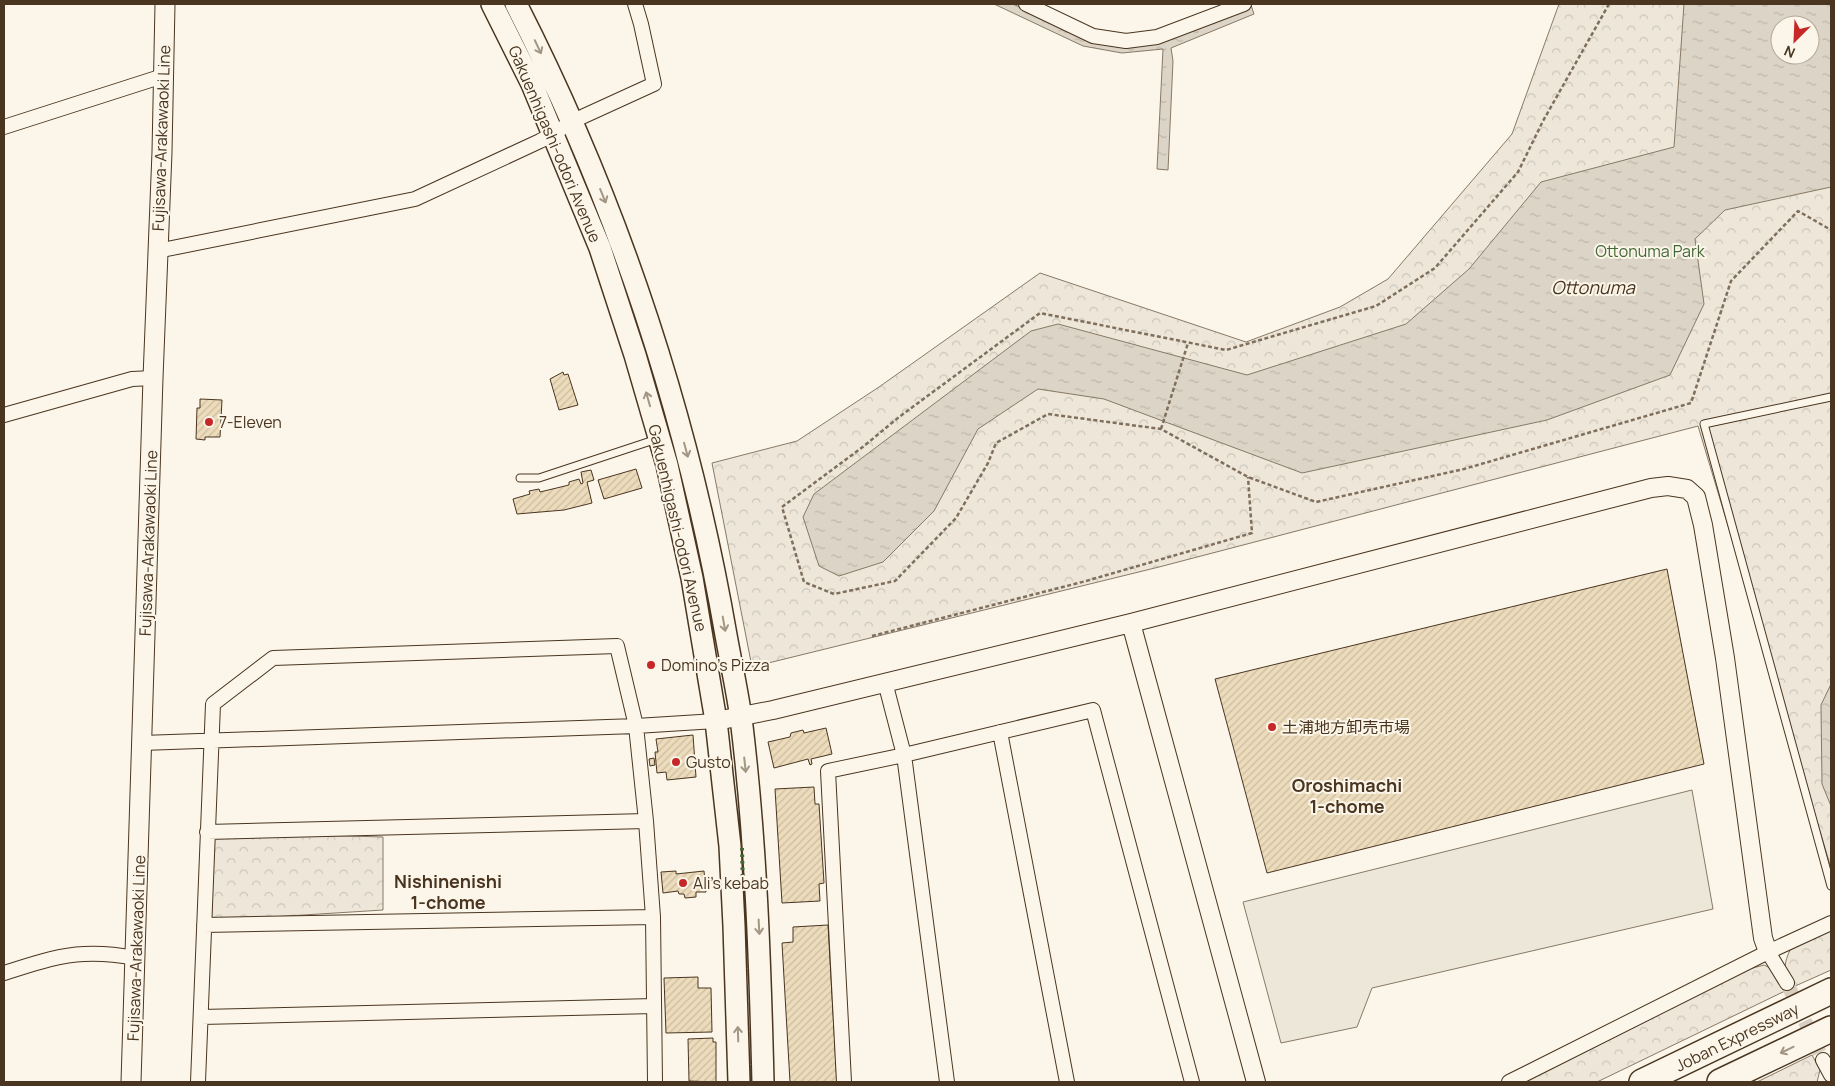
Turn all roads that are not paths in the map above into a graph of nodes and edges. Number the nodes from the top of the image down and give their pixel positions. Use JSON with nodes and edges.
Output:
{"nodes":[{"id":1,"x":165,"y":4,"type":"edge"},
{"id":2,"x":492,"y":4,"type":"edge"},
{"id":3,"x":516,"y":4,"type":"edge"},
{"id":4,"x":635,"y":4,"type":"edge"},
{"id":5,"x":1026,"y":4,"type":"edge"},
{"id":6,"x":1244,"y":4,"type":"edge"},
{"id":7,"x":163,"y":76,"type":"junction"},
{"id":8,"x":573,"y":121,"type":"junction"},
{"id":9,"x":4,"y":127,"type":"edge"},
{"id":10,"x":553,"y":134,"type":"junction"},
{"id":11,"x":157,"y":251,"type":"junction"},
{"id":12,"x":153,"y":378,"type":"junction"},
{"id":13,"x":1831,"y":397,"type":"edge"},
{"id":14,"x":4,"y":415,"type":"edge"},
{"id":15,"x":659,"y":438,"type":"junction"},
{"id":16,"x":520,"y":478,"type":"dead end"},
{"id":17,"x":1131,"y":622,"type":"junction"},
{"id":18,"x":885,"y":682,"type":"junction"},
{"id":19,"x":740,"y":717,"type":"junction"},
{"id":20,"x":716,"y":720,"type":"junction"},
{"id":21,"x":636,"y":726,"type":"junction"},
{"id":22,"x":1000,"y":732,"type":"junction"},
{"id":23,"x":211,"y":741,"type":"junction"},
{"id":24,"x":142,"y":743,"type":"junction"},
{"id":25,"x":904,"y":755,"type":"junction"},
{"id":26,"x":646,"y":821,"type":"junction"},
{"id":27,"x":207,"y":832,"type":"junction"},
{"id":28,"x":1831,"y":886,"type":"edge"},
{"id":29,"x":653,"y":917,"type":"junction"},
{"id":30,"x":1831,"y":923,"type":"edge"},
{"id":31,"x":204,"y":925,"type":"junction"},
{"id":32,"x":1768,"y":952,"type":"junction"},
{"id":33,"x":136,"y":958,"type":"junction"},
{"id":34,"x":4,"y":973,"type":"edge"},
{"id":35,"x":1787,"y":983,"type":"tunnel mouth"},
{"id":36,"x":1831,"y":991,"type":"edge"},
{"id":37,"x":654,"y":1006,"type":"junction"},
{"id":38,"x":201,"y":1017,"type":"junction"},
{"id":39,"x":1831,"y":1029,"type":"edge"},
{"id":40,"x":1822,"y":1060,"type":"tunnel mouth"},
{"id":41,"x":1831,"y":1075,"type":"edge"},
{"id":42,"x":131,"y":1082,"type":"edge"},
{"id":43,"x":198,"y":1082,"type":"edge"},
{"id":44,"x":656,"y":1082,"type":"edge"},
{"id":45,"x":739,"y":1082,"type":"edge"},
{"id":46,"x":763,"y":1082,"type":"edge"},
{"id":47,"x":844,"y":1082,"type":"edge"},
{"id":48,"x":947,"y":1082,"type":"edge"},
{"id":49,"x":1067,"y":1082,"type":"edge"},
{"id":50,"x":1192,"y":1082,"type":"edge"},
{"id":51,"x":1256,"y":1082,"type":"edge"},
{"id":52,"x":1509,"y":1082,"type":"edge"},
{"id":53,"x":1642,"y":1082,"type":"edge"},
{"id":54,"x":1720,"y":1082,"type":"edge"}],
"edges":[{"from":1,"to":7,"type":"main road","name":"Fujisawa-Arakawaoki Line"},
{"from":2,"to":10,"type":"main road","name":"Gakuenhigashi-odori Avenue"},
{"from":3,"to":8,"type":"main road","name":"Gakuenhigashi-odori Avenue","one_way":true},
{"from":4,"to":8,"type":"street"},
{"from":5,"to":6,"type":"street"},
{"from":7,"to":9,"type":"street"},
{"from":7,"to":11,"type":"main road","name":"Fujisawa-Arakawaoki Line"},
{"from":8,"to":10,"type":"street"},
{"from":8,"to":19,"type":"main road","name":"Gakuenhigashi-odori Avenue","one_way":true},
{"from":10,"to":11,"type":"street"},
{"from":15,"to":10,"type":"main road","name":"Gakuenhigashi-odori Avenue","one_way":true},
{"from":11,"to":12,"type":"main road","name":"Fujisawa-Arakawaoki Line"},
{"from":12,"to":14,"type":"street"},
{"from":12,"to":24,"type":"main road","name":"Fujisawa-Arakawaoki Line"},
{"from":13,"to":28,"type":"lane"},
{"from":15,"to":16,"type":"lane"},
{"from":15,"to":20,"type":"main road","name":"Gakuenhigashi-odori Avenue"},
{"from":17,"to":18,"type":"street"},
{"from":17,"to":32,"type":"street"},
{"from":17,"to":51,"type":"street"},
{"from":18,"to":19,"type":"street"},
{"from":18,"to":25,"type":"street"},
{"from":19,"to":20,"type":"street"},
{"from":19,"to":46,"type":"main road","name":"Gakuenhigashi-odori Avenue","one_way":true},
{"from":20,"to":21,"type":"street"},
{"from":45,"to":20,"type":"main road","name":"Gakuenhigashi-odori Avenue","one_way":true},
{"from":21,"to":23,"type":"street"},
{"from":21,"to":23,"type":"street"},
{"from":21,"to":26,"type":"street"},
{"from":22,"to":25,"type":"street"},
{"from":22,"to":49,"type":"street"},
{"from":22,"to":50,"type":"street"},
{"from":23,"to":24,"type":"street"},
{"from":23,"to":27,"type":"street"},
{"from":24,"to":33,"type":"main road","name":"Fujisawa-Arakawaoki Line"},
{"from":25,"to":47,"type":"street"},
{"from":25,"to":48,"type":"street"},
{"from":26,"to":27,"type":"street"},
{"from":26,"to":29,"type":"street"},
{"from":27,"to":31,"type":"street"},
{"from":29,"to":31,"type":"street"},
{"from":29,"to":37,"type":"street"},
{"from":30,"to":32,"type":"street"},
{"from":31,"to":38,"type":"street"},
{"from":32,"to":35,"type":"street"},
{"from":32,"to":52,"type":"street"},
{"from":33,"to":34,"type":"street"},
{"from":33,"to":42,"type":"main road","name":"Fujisawa-Arakawaoki Line"},
{"from":36,"to":53,"type":"highway","name":"Joban Expressway"},
{"from":37,"to":38,"type":"street"},
{"from":37,"to":44,"type":"street"},
{"from":38,"to":43,"type":"street"},
{"from":39,"to":54,"type":"highway","name":"Joban Expressway","one_way":true},
{"from":40,"to":41,"type":"street"}]}
